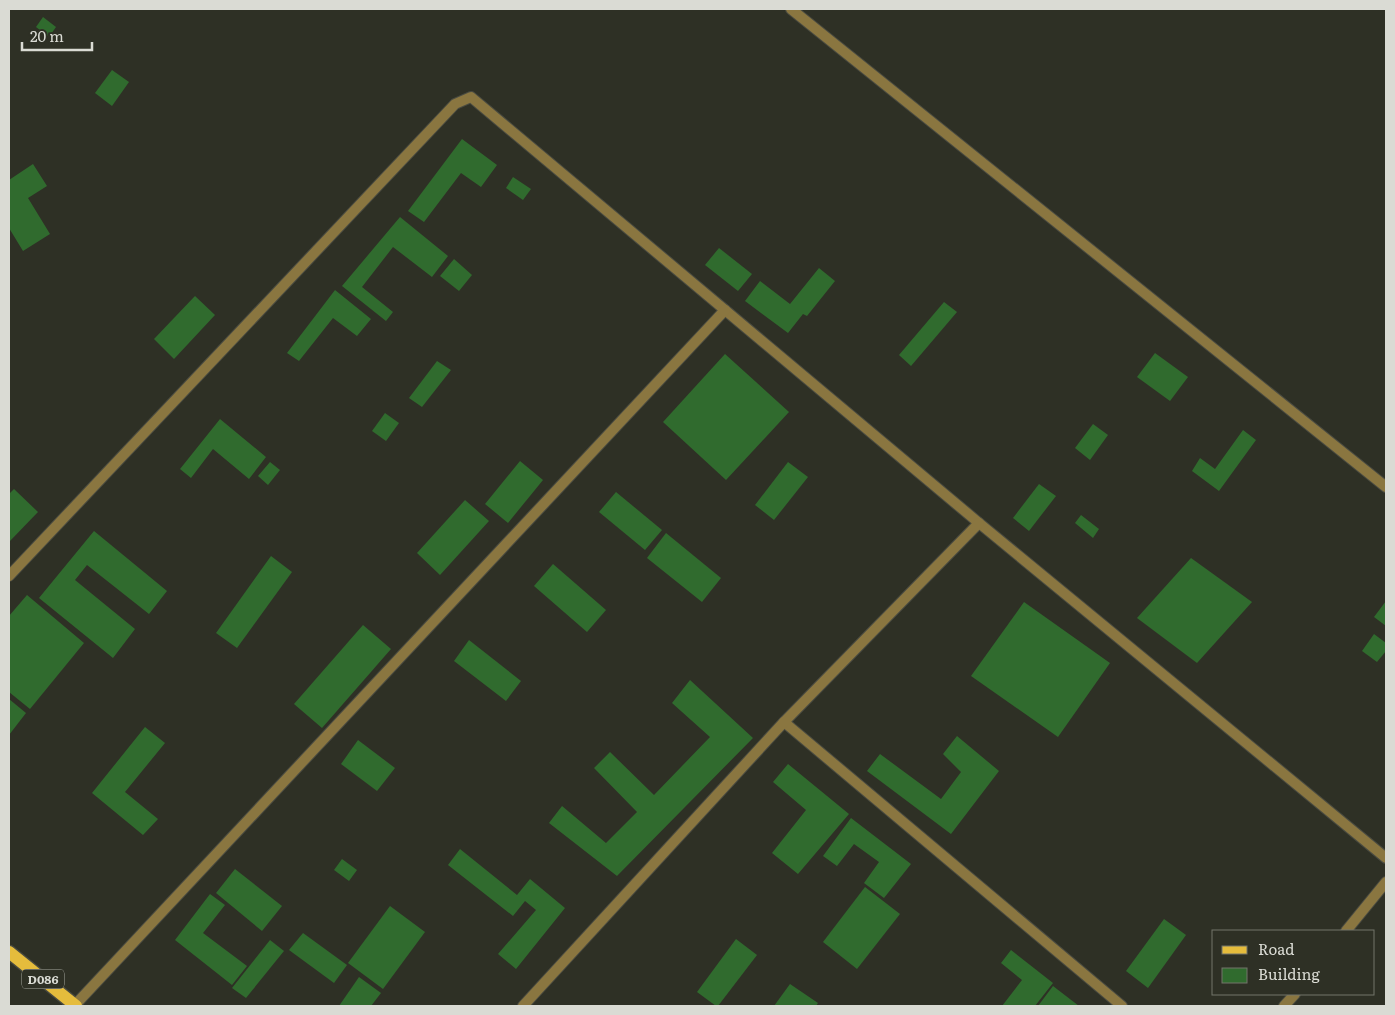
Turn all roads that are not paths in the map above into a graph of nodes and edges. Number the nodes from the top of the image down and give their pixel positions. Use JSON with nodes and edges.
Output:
{"nodes":[{"id":1,"x":791,"y":9,"type":"edge"},
{"id":2,"x":724,"y":310,"type":"junction"},
{"id":3,"x":1386,"y":487,"type":"edge"},
{"id":4,"x":979,"y":524,"type":"junction"},
{"id":5,"x":9,"y":576,"type":"edge"},
{"id":6,"x":784,"y":722,"type":"junction"},
{"id":7,"x":1386,"y":858,"type":"edge"},
{"id":8,"x":1386,"y":882,"type":"edge"},
{"id":9,"x":1347,"y":930,"type":"edge"},
{"id":10,"x":9,"y":952,"type":"edge"},
{"id":11,"x":1294,"y":995,"type":"edge"},
{"id":12,"x":76,"y":1006,"type":"edge"},
{"id":13,"x":523,"y":1006,"type":"edge"},
{"id":14,"x":1122,"y":1006,"type":"edge"},
{"id":15,"x":1284,"y":1006,"type":"edge"}],
"edges":[{"from":1,"to":3,"type":"street"},
{"from":2,"to":4,"type":"street"},
{"from":2,"to":5,"type":"street"},
{"from":2,"to":12,"type":"street"},
{"from":4,"to":6,"type":"street"},
{"from":4,"to":7,"type":"street"},
{"from":6,"to":13,"type":"street"},
{"from":6,"to":14,"type":"street"},
{"from":8,"to":9,"type":"street"},
{"from":10,"to":12,"type":"main road","number":"D086"},
{"from":11,"to":15,"type":"street"}]}
